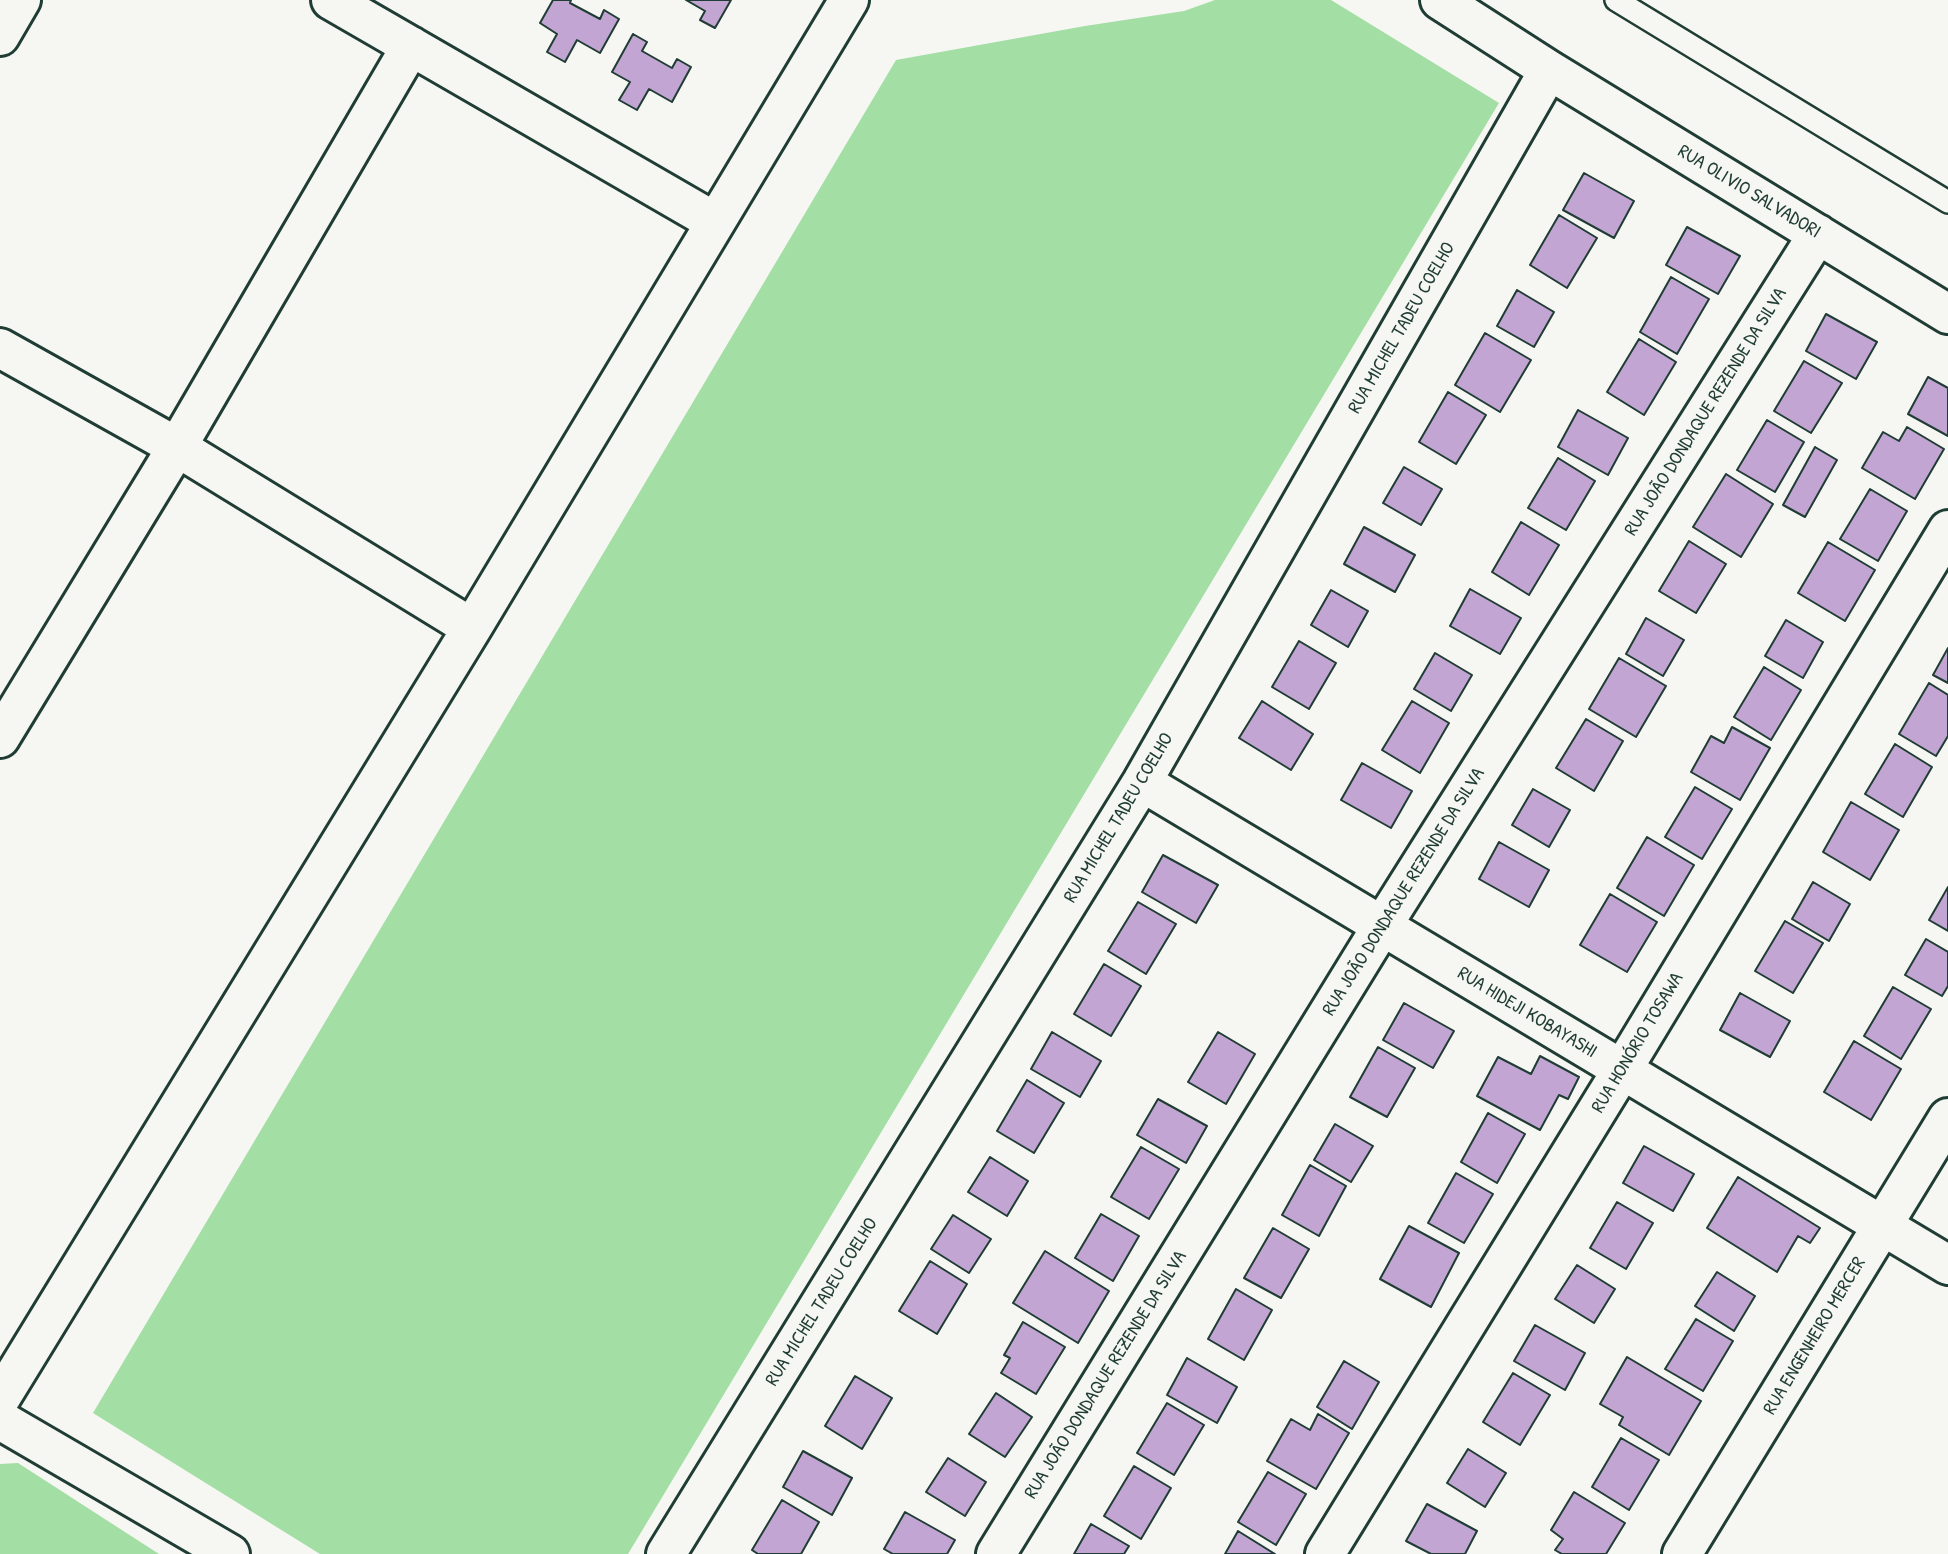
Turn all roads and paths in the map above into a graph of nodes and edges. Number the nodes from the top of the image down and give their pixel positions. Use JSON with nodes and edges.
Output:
{"nodes":[{"id":1,"x":21,"y":0,"type":"edge"},
{"id":2,"x":331,"y":0,"type":"edge"},
{"id":3,"x":849,"y":0,"type":"edge"},
{"id":4,"x":1440,"y":0,"type":"edge"},
{"id":5,"x":1616,"y":0,"type":"edge"},
{"id":6,"x":0,"y":36,"type":"edge"},
{"id":7,"x":411,"y":46,"type":"junction"},
{"id":8,"x":1549,"y":70,"type":"junction"},
{"id":9,"x":1948,"y":202,"type":"edge"},
{"id":10,"x":715,"y":222,"type":"junction"},
{"id":11,"x":1818,"y":234,"type":"junction"},
{"id":12,"x":1948,"y":314,"type":"edge"},
{"id":13,"x":0,"y":348,"type":"edge"},
{"id":14,"x":177,"y":447,"type":"junction"},
{"id":15,"x":1948,"y":530,"type":"edge"},
{"id":16,"x":472,"y":628,"type":"junction"},
{"id":17,"x":0,"y":738,"type":"edge"},
{"id":18,"x":1142,"y":782,"type":"junction"},
{"id":19,"x":1382,"y":926,"type":"junction"},
{"id":20,"x":1622,"y":1070,"type":"junction"},
{"id":21,"x":1948,"y":1118,"type":"edge"},
{"id":22,"x":1882,"y":1225,"type":"junction"},
{"id":23,"x":1948,"y":1265,"type":"edge"},
{"id":24,"x":0,"y":1399,"type":"edge"},
{"id":25,"x":0,"y":1420,"type":"edge"},
{"id":26,"x":230,"y":1554,"type":"edge"},
{"id":27,"x":666,"y":1554,"type":"edge"},
{"id":28,"x":996,"y":1554,"type":"edge"},
{"id":29,"x":1325,"y":1554,"type":"edge"},
{"id":30,"x":1682,"y":1554,"type":"edge"}],
"edges":[{"from":1,"to":6,"type":"street"},
{"from":2,"to":7,"type":"street"},
{"from":3,"to":10,"type":"street"},
{"from":4,"to":8,"type":"street","name":"RUA OLIVIO SALVADORI"},
{"from":5,"to":9,"type":"lane"},
{"from":7,"to":10,"type":"street"},
{"from":7,"to":14,"type":"street"},
{"from":8,"to":11,"type":"street","name":"RUA OLIVIO SALVADORI"},
{"from":8,"to":18,"type":"street","name":"RUA MICHEL TADEU COELHO"},
{"from":10,"to":16,"type":"street"},
{"from":11,"to":12,"type":"street","name":"RUA OLIVIO SALVADORI"},
{"from":11,"to":19,"type":"street","name":"RUA JOÃO DONDAQUE REZENDE DA SILVA"},
{"from":13,"to":14,"type":"street"},
{"from":14,"to":16,"type":"street"},
{"from":14,"to":17,"type":"street"},
{"from":15,"to":20,"type":"street","name":"RUA HONÓRIO TOSAWA"},
{"from":16,"to":24,"type":"street"},
{"from":18,"to":19,"type":"street","name":"RUA HIDEJI KOBAYASHI"},
{"from":18,"to":27,"type":"street","name":"RUA MICHEL TADEU COELHO"},
{"from":19,"to":20,"type":"street","name":"RUA HIDEJI KOBAYASHI"},
{"from":19,"to":28,"type":"street","name":"RUA JOÃO DONDAQUE REZENDE DA SILVA"},
{"from":20,"to":22,"type":"street","name":"RUA HIDEJI KOBAYASHI"},
{"from":20,"to":29,"type":"street","name":"RUA HONÓRIO TOSAWA"},
{"from":21,"to":22,"type":"street","name":"RUA ENGENHEIRO MERCER"},
{"from":22,"to":23,"type":"street","name":"RUA HIDEJI KOBAYASHI"},
{"from":22,"to":30,"type":"street","name":"RUA ENGENHEIRO MERCER"},
{"from":25,"to":26,"type":"street"}]}
